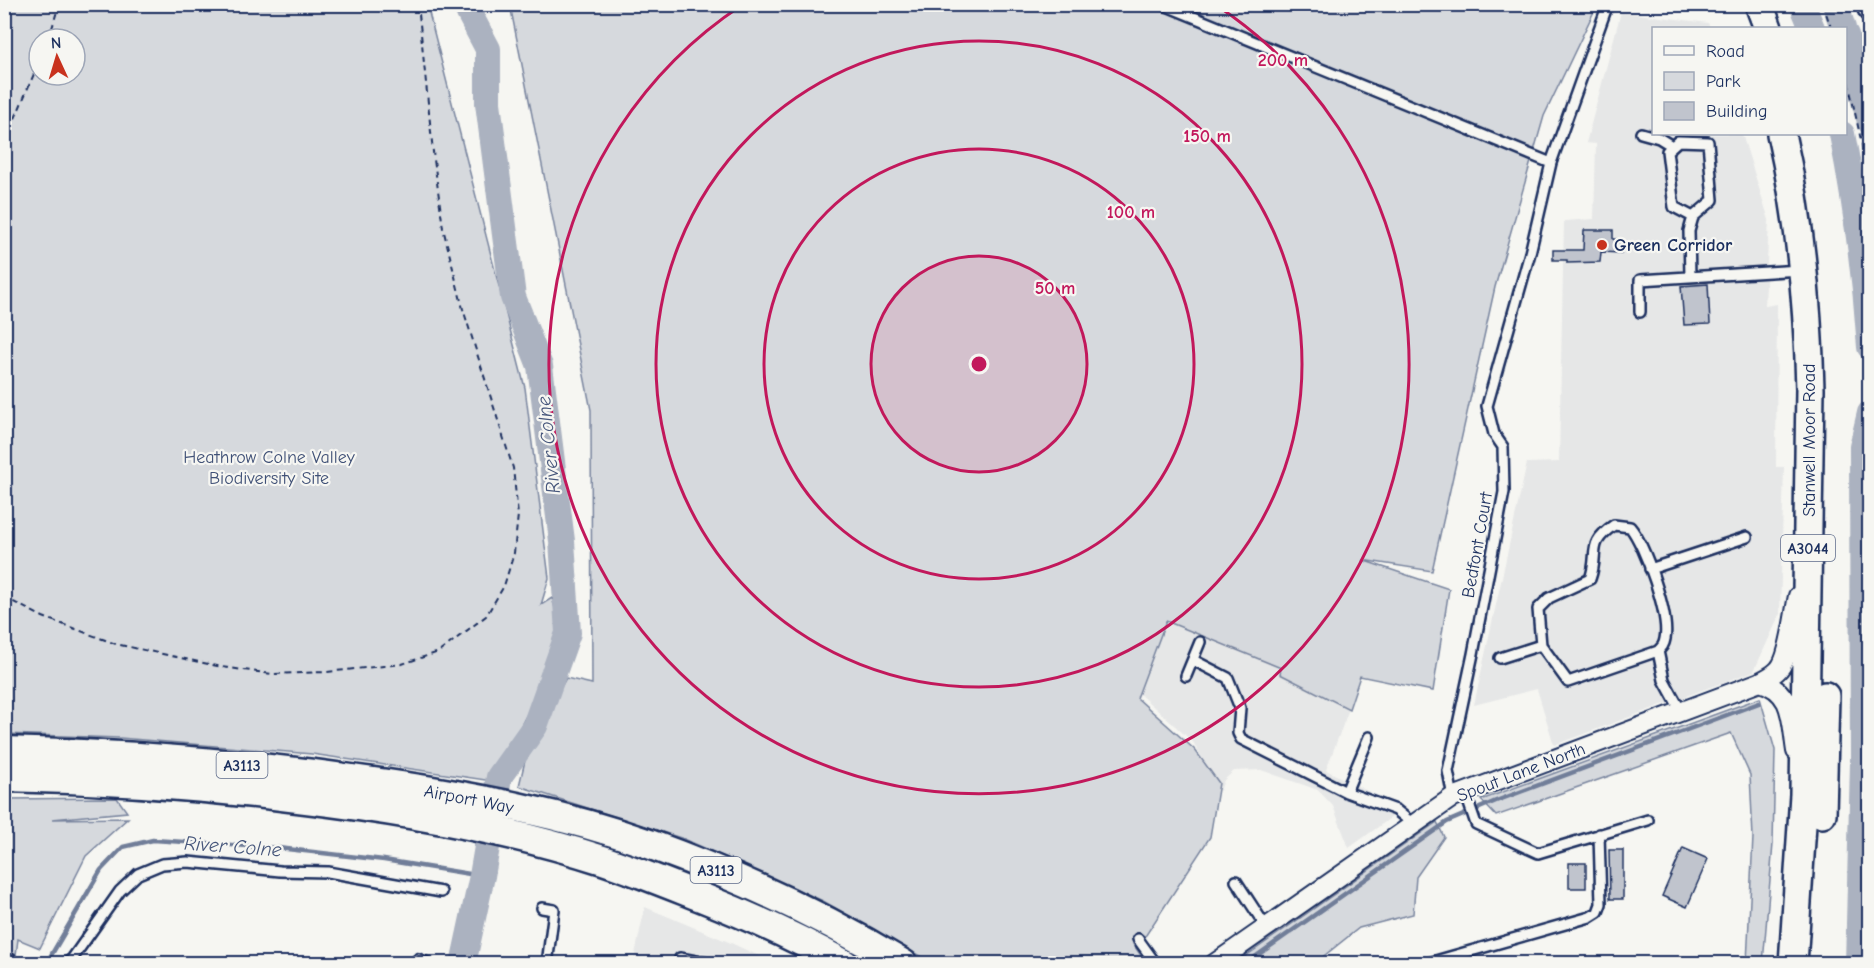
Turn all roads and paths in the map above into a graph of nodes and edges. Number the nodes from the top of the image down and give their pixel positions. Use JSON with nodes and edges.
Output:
{"nodes":[{"id":1,"x":59,"y":4,"type":"edge"},
{"id":2,"x":418,"y":4,"type":"edge"},
{"id":3,"x":1162,"y":4,"type":"edge"},
{"id":4,"x":1608,"y":4,"type":"edge"},
{"id":5,"x":1739,"y":4,"type":"edge"},
{"id":6,"x":1759,"y":4,"type":"edge"},
{"id":7,"x":1822,"y":4,"type":"edge"},
{"id":8,"x":1867,"y":4,"type":"edge"},
{"id":9,"x":1869,"y":11,"type":"edge"},
{"id":10,"x":52,"y":27,"type":"edge"},
{"id":11,"x":1749,"y":27,"type":"edge"},
{"id":12,"x":1768,"y":27,"type":"edge"},
{"id":13,"x":1831,"y":27,"type":"edge"},
{"id":14,"x":1847,"y":81,"type":"edge"},
{"id":15,"x":28,"y":87,"type":"edge"},
{"id":16,"x":1641,"y":133,"type":"dead end"},
{"id":17,"x":1781,"y":135,"type":"edge"},
{"id":18,"x":1799,"y":135,"type":"edge"},
{"id":19,"x":4,"y":136,"type":"edge"},
{"id":20,"x":1672,"y":146,"type":"junction"},
{"id":21,"x":1551,"y":163,"type":"junction"},
{"id":22,"x":1869,"y":181,"type":"edge"},
{"id":23,"x":1693,"y":217,"type":"junction"},
{"id":24,"x":1804,"y":269,"type":"junction"},
{"id":25,"x":1690,"y":277,"type":"junction"},
{"id":26,"x":1640,"y":312,"type":"dead end"},
{"id":27,"x":1747,"y":537,"type":"dead end"},
{"id":28,"x":1808,"y":554,"type":"junction"},
{"id":29,"x":1650,"y":569,"type":"junction"},
{"id":30,"x":4,"y":597,"type":"edge"},
{"id":31,"x":1200,"y":642,"type":"dead end"},
{"id":32,"x":1541,"y":645,"type":"junction"},
{"id":33,"x":1658,"y":651,"type":"junction"},
{"id":34,"x":1500,"y":658,"type":"dead end"},
{"id":35,"x":1193,"y":660,"type":"junction"},
{"id":36,"x":1186,"y":676,"type":"dead end"},
{"id":37,"x":1760,"y":682,"type":"junction"},
{"id":38,"x":1681,"y":711,"type":"junction"},
{"id":39,"x":1369,"y":737,"type":"dead end"},
{"id":40,"x":4,"y":751,"type":"edge"},
{"id":41,"x":4,"y":777,"type":"edge"},
{"id":42,"x":1346,"y":792,"type":"junction"},
{"id":43,"x":1804,"y":794,"type":"junction"},
{"id":44,"x":1463,"y":798,"type":"junction"},
{"id":45,"x":475,"y":812,"type":"junction"},
{"id":46,"x":1648,"y":820,"type":"dead end"},
{"id":47,"x":513,"y":821,"type":"junction"},
{"id":48,"x":1413,"y":824,"type":"junction"},
{"id":49,"x":1599,"y":834,"type":"junction"},
{"id":50,"x":1236,"y":881,"type":"dead end"},
{"id":51,"x":441,"y":892,"type":"dead end"},
{"id":52,"x":542,"y":908,"type":"dead end"},
{"id":53,"x":1266,"y":927,"type":"junction"},
{"id":54,"x":1138,"y":939,"type":"dead end"},
{"id":55,"x":680,"y":958,"type":"dead end"},
{"id":56,"x":66,"y":963,"type":"edge"},
{"id":57,"x":414,"y":963,"type":"edge"},
{"id":58,"x":430,"y":963,"type":"edge"},
{"id":59,"x":547,"y":963,"type":"edge"},
{"id":60,"x":712,"y":963,"type":"edge"},
{"id":61,"x":844,"y":963,"type":"edge"},
{"id":62,"x":903,"y":963,"type":"edge"},
{"id":63,"x":1156,"y":963,"type":"edge"},
{"id":64,"x":1214,"y":963,"type":"edge"},
{"id":65,"x":1425,"y":963,"type":"edge"},
{"id":66,"x":1793,"y":963,"type":"edge"},
{"id":67,"x":1811,"y":963,"type":"edge"}],
"edges":[{"from":1,"to":10,"type":"path"},
{"from":2,"to":30,"type":"path"},
{"from":3,"to":21,"type":"lane"},
{"from":4,"to":21,"type":"lane","name":"Bedfont Court"},
{"from":5,"to":11,"type":"main road"},
{"from":6,"to":12,"type":"main road"},
{"from":7,"to":13,"type":"path"},
{"from":8,"to":9,"type":"street"},
{"from":14,"to":22,"type":"path"},
{"from":15,"to":19,"type":"path"},
{"from":16,"to":20,"type":"lane"},
{"from":17,"to":24,"type":"main road","name":"Stanwell Moor Road","number":"A3044"},
{"from":18,"to":67,"type":"main road","name":"Stanwell Moor Road","number":"A3044"},
{"from":20,"to":23,"type":"lane"},
{"from":20,"to":23,"type":"lane"},
{"from":21,"to":44,"type":"lane","name":"Bedfont Court"},
{"from":23,"to":25,"type":"lane"},
{"from":24,"to":25,"type":"lane"},
{"from":24,"to":28,"type":"main road","name":"Stanwell Moor Road","number":"A3044"},
{"from":25,"to":26,"type":"lane"},
{"from":27,"to":29,"type":"lane"},
{"from":28,"to":37,"type":"street","name":"Spout Lane North"},
{"from":28,"to":43,"type":"main road","name":"Stanwell Moor Road","number":"A3044"},
{"from":29,"to":32,"type":"lane"},
{"from":29,"to":33,"type":"lane"},
{"from":31,"to":35,"type":"lane"},
{"from":32,"to":33,"type":"lane"},
{"from":32,"to":34,"type":"lane"},
{"from":33,"to":38,"type":"lane"},
{"from":35,"to":36,"type":"lane"},
{"from":35,"to":42,"type":"lane"},
{"from":37,"to":38,"type":"street","name":"Spout Lane North"},
{"from":37,"to":43,"type":"street"},
{"from":38,"to":44,"type":"street","name":"Spout Lane North"},
{"from":39,"to":42,"type":"lane"},
{"from":40,"to":45,"type":"highway","name":"Airport Way","number":"A3113"},
{"from":41,"to":45,"type":"highway","name":"Airport Way","number":"A3113"},
{"from":42,"to":48,"type":"lane"},
{"from":43,"to":66,"type":"main road","name":"Stanwell Moor Road","number":"A3044"},
{"from":44,"to":48,"type":"street","name":"Spout Lane North"},
{"from":44,"to":49,"type":"lane","name":"Bedfont Court"},
{"from":45,"to":47,"type":"highway","name":"Airport Way","number":"A3113"},
{"from":46,"to":49,"type":"lane"},
{"from":47,"to":61,"type":"highway","name":"Airport Way","number":"A3113"},
{"from":47,"to":62,"type":"highway","name":"Airport Way","number":"A3113"},
{"from":48,"to":53,"type":"street","name":"Spout Lane North"},
{"from":49,"to":65,"type":"lane"},
{"from":50,"to":53,"type":"lane"},
{"from":51,"to":56,"type":"lane"},
{"from":52,"to":59,"type":"lane"},
{"from":53,"to":64,"type":"street","name":"Spout Lane North"},
{"from":54,"to":63,"type":"lane"},
{"from":55,"to":60,"type":"lane"},
{"from":57,"to":58,"type":"lane"}]}
